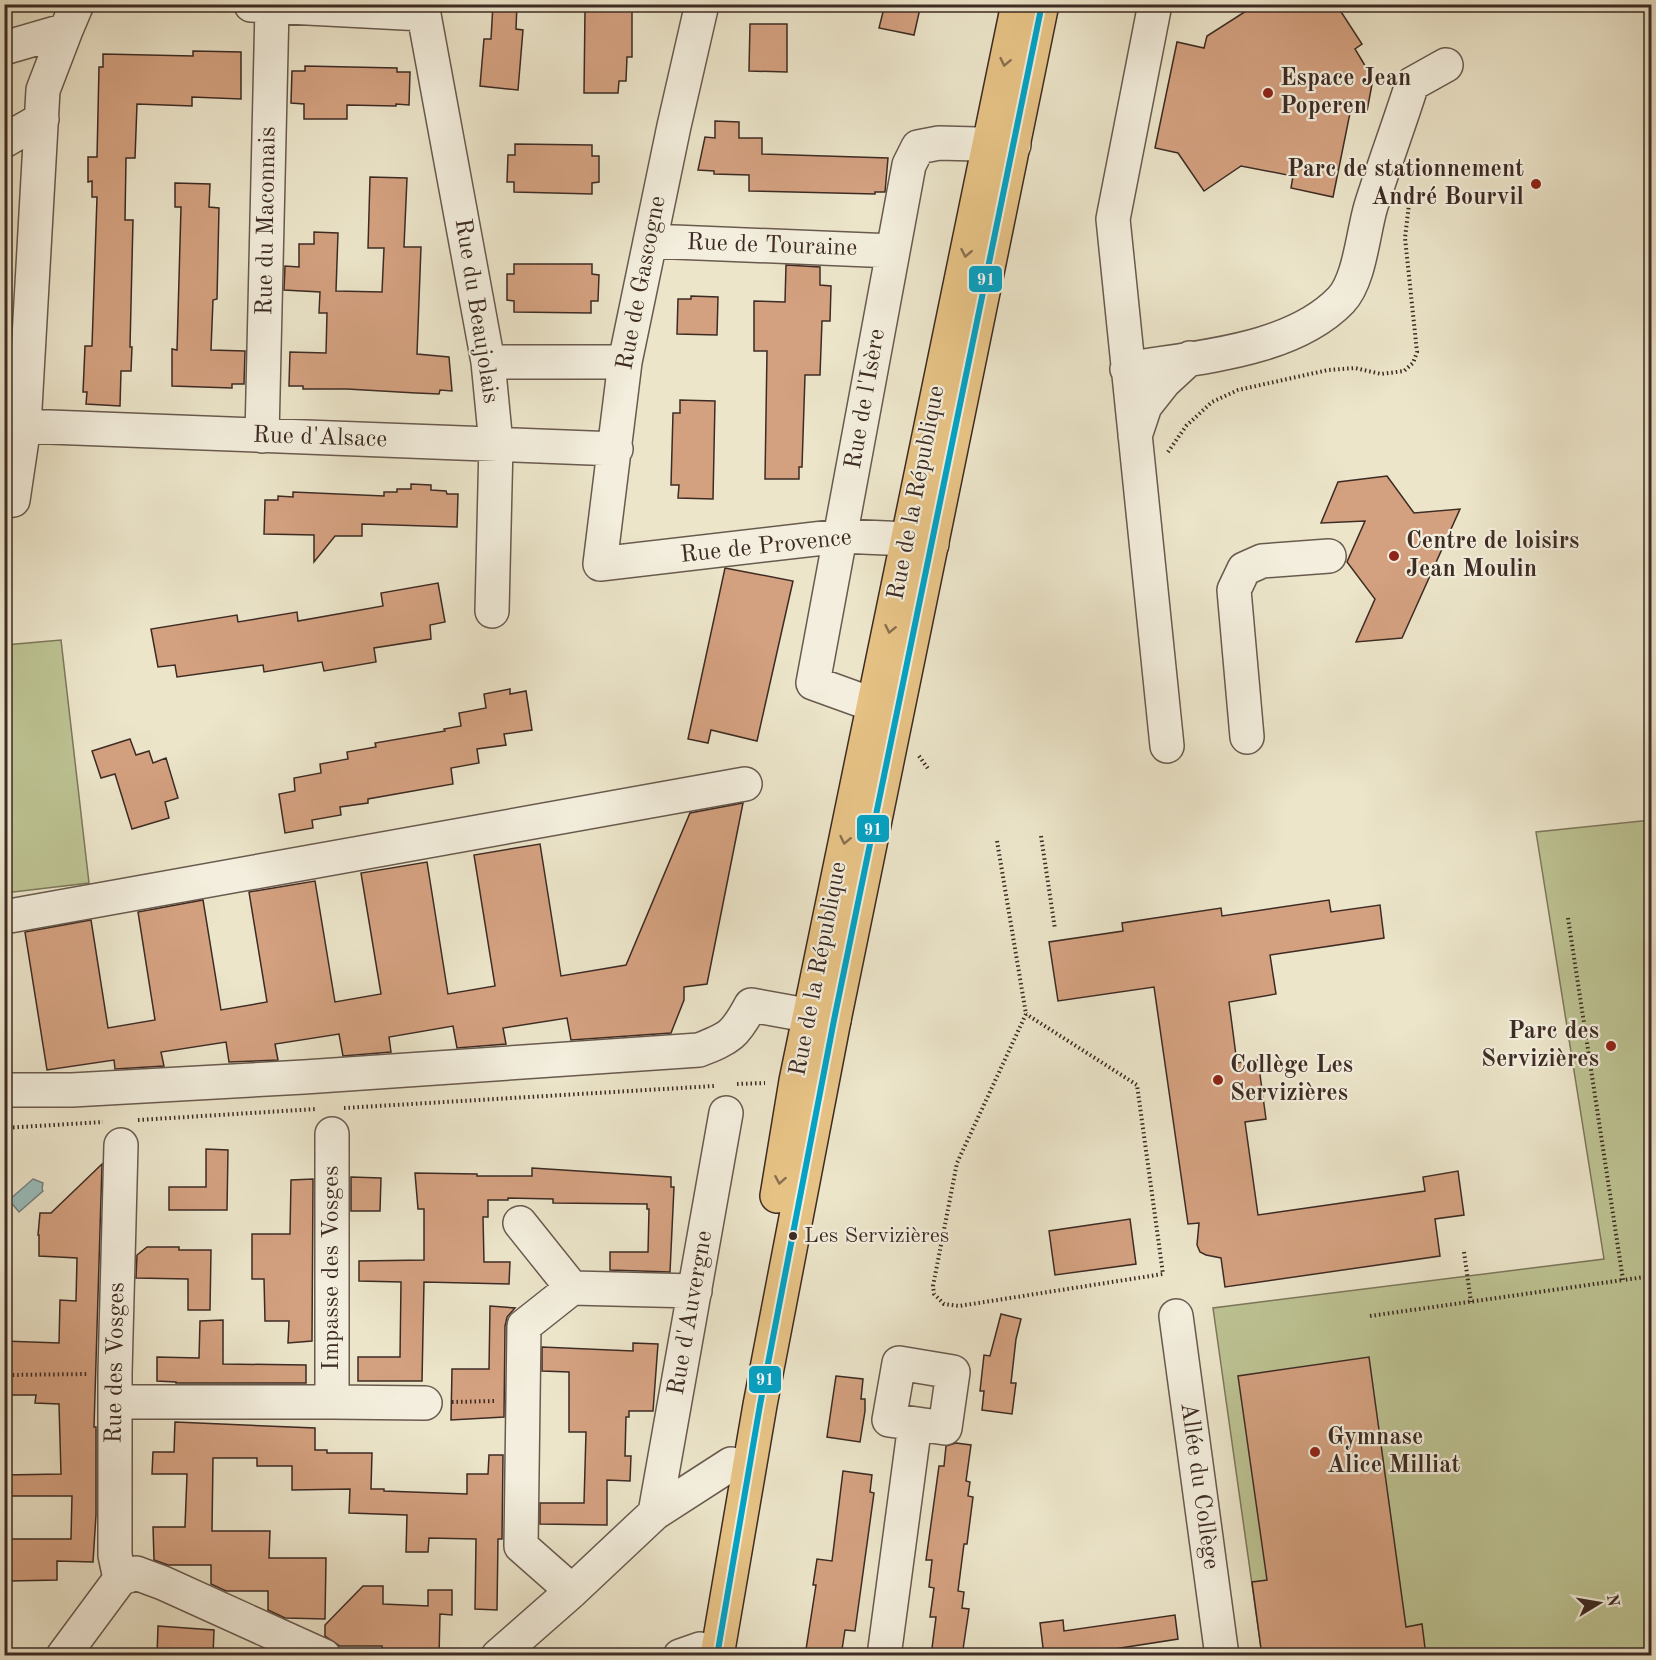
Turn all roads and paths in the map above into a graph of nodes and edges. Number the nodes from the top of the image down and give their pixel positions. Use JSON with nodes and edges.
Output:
{"nodes":[{"id":1,"x":702,"y":4,"type":"edge"},
{"id":2,"x":1018,"y":4,"type":"edge"},
{"id":3,"x":1042,"y":4,"type":"edge"},
{"id":4,"x":1155,"y":4,"type":"edge"},
{"id":5,"x":261,"y":6,"type":"edge"},
{"id":6,"x":422,"y":9,"type":"edge"},
{"id":7,"x":71,"y":17,"type":"edge"},
{"id":8,"x":4,"y":48,"type":"edge"},
{"id":9,"x":1446,"y":65,"type":"dead end"},
{"id":10,"x":42,"y":119,"type":"junction"},
{"id":11,"x":4,"y":141,"type":"edge"},
{"id":12,"x":1001,"y":145,"type":"junction"},
{"id":13,"x":650,"y":241,"type":"junction"},
{"id":14,"x":893,"y":251,"type":"junction"},
{"id":15,"x":1190,"y":358,"type":"junction"},
{"id":16,"x":488,"y":362,"type":"junction"},
{"id":17,"x":625,"y":362,"type":"junction"},
{"id":18,"x":1127,"y":369,"type":"junction"},
{"id":19,"x":24,"y":426,"type":"junction"},
{"id":20,"x":262,"y":436,"type":"junction"},
{"id":21,"x":1134,"y":438,"type":"junction"},
{"id":22,"x":496,"y":444,"type":"junction"},
{"id":23,"x":616,"y":448,"type":"junction"},
{"id":24,"x":4,"y":501,"type":"edge"},
{"id":25,"x":841,"y":536,"type":"junction"},
{"id":26,"x":920,"y":542,"type":"junction"},
{"id":27,"x":1329,"y":556,"type":"dead end"},
{"id":28,"x":600,"y":564,"type":"joint"},
{"id":29,"x":492,"y":611,"type":"dead end"},
{"id":30,"x":874,"y":705,"type":"junction"},
{"id":31,"x":1248,"y":737,"type":"dead end"},
{"id":32,"x":1167,"y":746,"type":"dead end"},
{"id":33,"x":745,"y":784,"type":"dead end"},
{"id":34,"x":1041,"y":836,"type":"dead end"},
{"id":35,"x":997,"y":841,"type":"dead end"},
{"id":36,"x":4,"y":917,"type":"edge"},
{"id":37,"x":1568,"y":918,"type":"dead end"},
{"id":38,"x":1055,"y":929,"type":"dead end"},
{"id":39,"x":1026,"y":1014,"type":"junction"},
{"id":40,"x":822,"y":1017,"type":"junction"},
{"id":41,"x":796,"y":1081,"type":"junction"},
{"id":42,"x":4,"y":1090,"type":"edge"},
{"id":43,"x":726,"y":1094,"type":"junction"},
{"id":44,"x":333,"y":1117,"type":"junction"},
{"id":45,"x":4,"y":1128,"type":"edge"},
{"id":46,"x":123,"y":1129,"type":"junction"},
{"id":47,"x":799,"y":1135,"type":"junction"},
{"id":48,"x":520,"y":1223,"type":"dead end"},
{"id":49,"x":1464,"y":1252,"type":"dead end"},
{"id":50,"x":1652,"y":1276,"type":"edge"},
{"id":51,"x":1623,"y":1281,"type":"junction"},
{"id":52,"x":573,"y":1288,"type":"junction"},
{"id":53,"x":695,"y":1291,"type":"junction"},
{"id":54,"x":1470,"y":1302,"type":"junction"},
{"id":55,"x":1176,"y":1316,"type":"dead end"},
{"id":56,"x":1370,"y":1316,"type":"dead end"},
{"id":57,"x":4,"y":1377,"type":"edge"},
{"id":58,"x":115,"y":1388,"type":"junction"},
{"id":59,"x":523,"y":1400,"type":"junction"},
{"id":60,"x":332,"y":1402,"type":"junction"},
{"id":61,"x":425,"y":1403,"type":"joint"},
{"id":62,"x":915,"y":1424,"type":"dead end"},
{"id":63,"x":731,"y":1464,"type":"junction"},
{"id":64,"x":656,"y":1513,"type":"junction"},
{"id":65,"x":120,"y":1579,"type":"junction"},
{"id":66,"x":572,"y":1591,"type":"junction"},
{"id":67,"x":699,"y":1654,"type":"edge"},
{"id":68,"x":63,"y":1656,"type":"edge"},
{"id":69,"x":324,"y":1656,"type":"edge"},
{"id":70,"x":498,"y":1656,"type":"edge"},
{"id":71,"x":884,"y":1656,"type":"edge"},
{"id":72,"x":1222,"y":1656,"type":"edge"}],
"edges":[{"from":1,"to":13,"type":"street","name":"Rue de Gascogne"},
{"from":2,"to":12,"type":"main road","name":"Rue de la République","one_way":true},
{"from":3,"to":12,"type":"main road","name":"Rue de la République"},
{"from":4,"to":18,"type":"street"},
{"from":5,"to":6,"type":"street","name":"Rue du Beaujolais"},
{"from":5,"to":20,"type":"street","name":"Rue du Maconnais"},
{"from":6,"to":16,"type":"street","name":"Rue du Beaujolais"},
{"from":7,"to":8,"type":"street"},
{"from":7,"to":10,"type":"street"},
{"from":9,"to":15,"type":"street"},
{"from":10,"to":11,"type":"street"},
{"from":10,"to":19,"type":"street"},
{"from":12,"to":14,"type":"street","name":"Rue de l'Isère"},
{"from":12,"to":26,"type":"main road","name":"Rue de la République"},
{"from":13,"to":14,"type":"street","name":"Rue de Touraine"},
{"from":13,"to":17,"type":"street","name":"Rue de Gascogne"},
{"from":14,"to":25,"type":"street","name":"Rue de l'Isère"},
{"from":15,"to":18,"type":"street"},
{"from":15,"to":21,"type":"street"},
{"from":16,"to":17,"type":"street"},
{"from":16,"to":22,"type":"street","name":"Rue du Beaujolais"},
{"from":17,"to":23,"type":"street","name":"Rue de Gascogne"},
{"from":18,"to":21,"type":"street"},
{"from":19,"to":20,"type":"street","name":"Rue d'Alsace"},
{"from":19,"to":24,"type":"street"},
{"from":20,"to":22,"type":"street","name":"Rue d'Alsace"},
{"from":21,"to":32,"type":"street"},
{"from":22,"to":23,"type":"street","name":"Rue d'Alsace"},
{"from":22,"to":29,"type":"street","name":"Rue du Beaujolais"},
{"from":23,"to":28,"type":"street","name":"Rue de Gascogne"},
{"from":25,"to":26,"type":"street","name":"Rue de Provence"},
{"from":25,"to":28,"type":"street","name":"Rue de Provence"},
{"from":25,"to":30,"type":"street","name":"Rue de l'Isère"},
{"from":26,"to":30,"type":"main road","name":"Rue de la République","one_way":true},
{"from":26,"to":40,"type":"main road","name":"Rue de la République"},
{"from":27,"to":31,"type":"street"},
{"from":30,"to":40,"type":"main road","name":"Rue de la République","one_way":true},
{"from":33,"to":36,"type":"street"},
{"from":34,"to":38,"type":"path"},
{"from":35,"to":39,"type":"path"},
{"from":37,"to":51,"type":"path"},
{"from":39,"to":39,"type":"path"},
{"from":40,"to":41,"type":"main road","name":"Rue de la République"},
{"from":40,"to":42,"type":"street"},
{"from":40,"to":47,"type":"main road","name":"Rue de la République"},
{"from":41,"to":43,"type":"path"},
{"from":41,"to":47,"type":"main road","name":"Rue de la République"},
{"from":43,"to":44,"type":"path"},
{"from":43,"to":53,"type":"street","name":"Rue d'Auvergne"},
{"from":44,"to":46,"type":"path"},
{"from":44,"to":60,"type":"street","name":"Impasse des Vosges"},
{"from":45,"to":46,"type":"path"},
{"from":46,"to":58,"type":"street","name":"Rue des Vosges"},
{"from":47,"to":63,"type":"main road","name":"Rue de la République","one_way":true},
{"from":47,"to":67,"type":"main road","name":"Rue de la République"},
{"from":48,"to":52,"type":"street"},
{"from":49,"to":54,"type":"path"},
{"from":50,"to":51,"type":"path"},
{"from":51,"to":54,"type":"path"},
{"from":52,"to":53,"type":"street"},
{"from":52,"to":59,"type":"street"},
{"from":53,"to":64,"type":"street","name":"Rue d'Auvergne"},
{"from":54,"to":56,"type":"path"},
{"from":55,"to":72,"type":"street","name":"Allée du Collège"},
{"from":57,"to":58,"type":"path"},
{"from":58,"to":60,"type":"street","name":"Impasse des Vosges"},
{"from":58,"to":65,"type":"street","name":"Rue des Vosges"},
{"from":59,"to":61,"type":"path"},
{"from":59,"to":66,"type":"street"},
{"from":60,"to":61,"type":"street","name":"Impasse des Vosges"},
{"from":62,"to":71,"type":"street"},
{"from":63,"to":64,"type":"street"},
{"from":63,"to":67,"type":"main road","name":"Rue de la République"},
{"from":64,"to":66,"type":"street"},
{"from":65,"to":68,"type":"street"},
{"from":65,"to":69,"type":"street"},
{"from":66,"to":70,"type":"street"}]}
